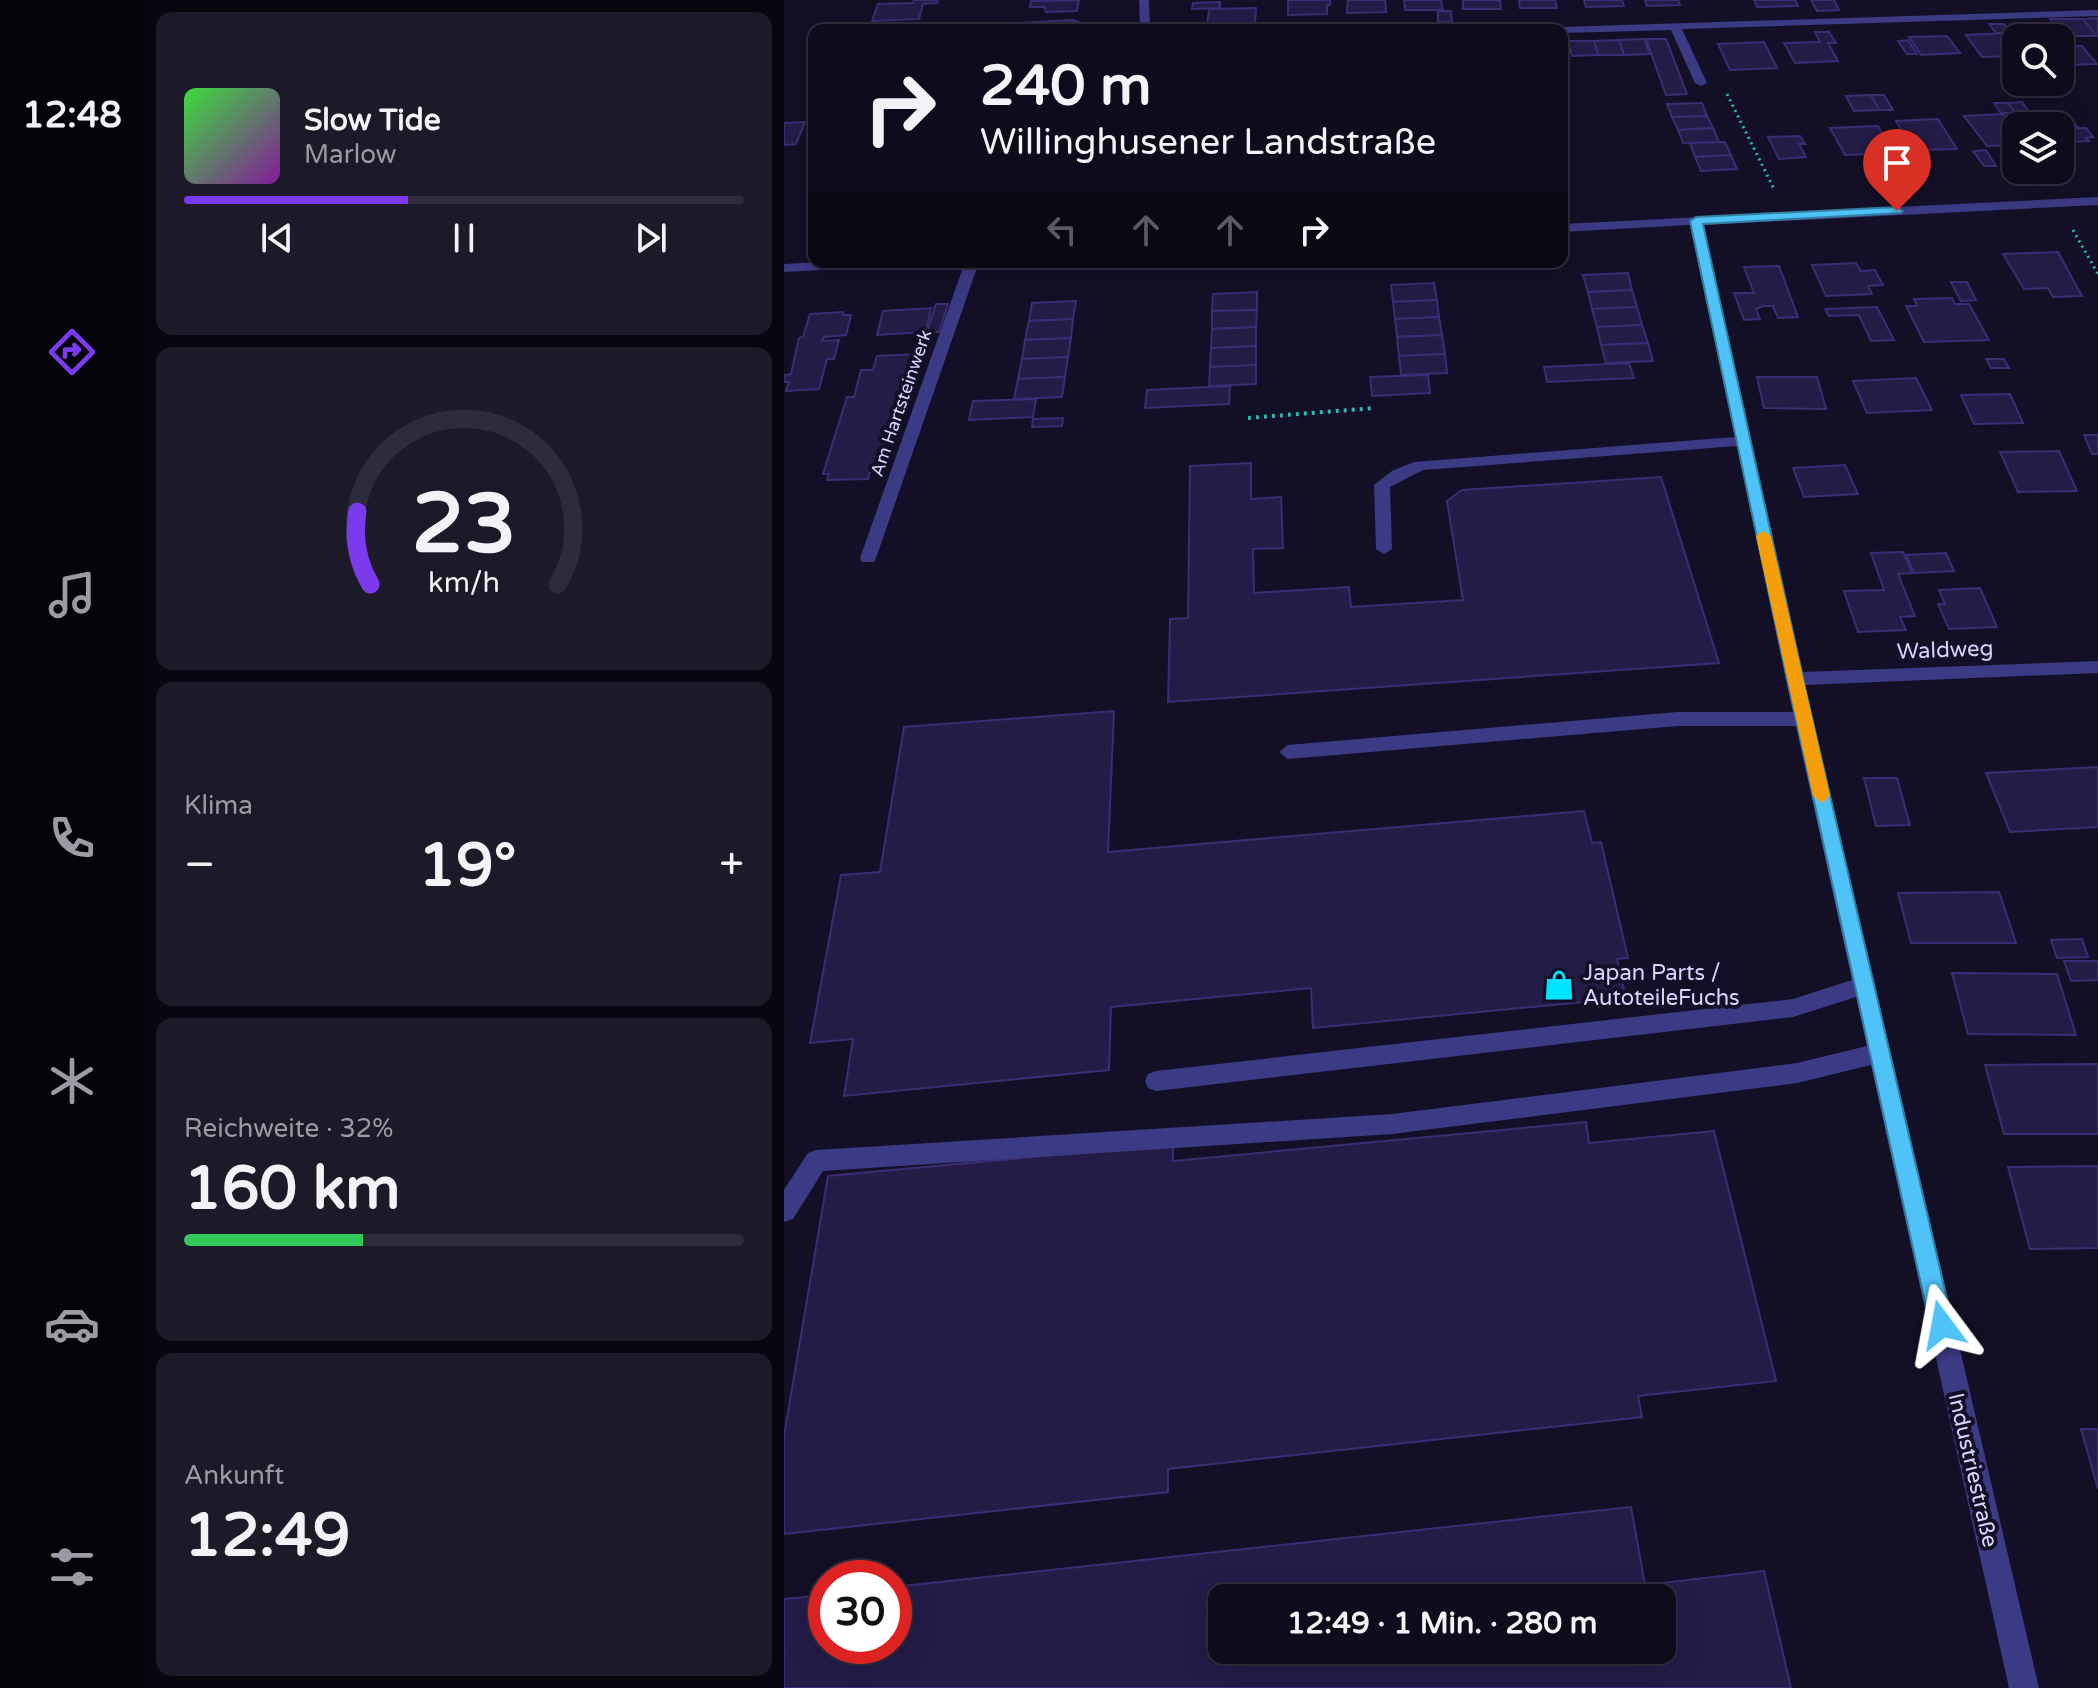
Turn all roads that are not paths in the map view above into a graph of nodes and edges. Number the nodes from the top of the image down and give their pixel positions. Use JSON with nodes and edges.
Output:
{"nodes":[{"id":1,"x":1144,"y":0,"type":"edge"},
{"id":2,"x":2098,"y":13,"type":"edge"},
{"id":3,"x":1145,"y":24,"type":"edge"},
{"id":4,"x":1675,"y":26,"type":"junction"},
{"id":5,"x":1568,"y":30,"type":"edge"},
{"id":6,"x":1701,"y":83,"type":"dead end"},
{"id":7,"x":2098,"y":201,"type":"edge"},
{"id":8,"x":1696,"y":221,"type":"junction"},
{"id":9,"x":1568,"y":228,"type":"edge"},
{"id":10,"x":808,"y":267,"type":"edge"},
{"id":11,"x":784,"y":268,"type":"edge"},
{"id":12,"x":970,"y":268,"type":"edge"},
{"id":13,"x":1743,"y":441,"type":"junction"},
{"id":14,"x":1384,"y":549,"type":"dead end"},
{"id":15,"x":868,"y":558,"type":"dead end"},
{"id":16,"x":2098,"y":667,"type":"edge"},
{"id":17,"x":1795,"y":679,"type":"junction"},
{"id":18,"x":1804,"y":719,"type":"junction"},
{"id":19,"x":1288,"y":752,"type":"dead end"},
{"id":20,"x":1864,"y":985,"type":"junction"},
{"id":21,"x":1880,"y":1053,"type":"junction"},
{"id":22,"x":1156,"y":1081,"type":"dead end"},
{"id":23,"x":784,"y":1211,"type":"edge"},
{"id":24,"x":2024,"y":1688,"type":"edge"}],
"edges":[{"from":1,"to":3,"type":"street"},
{"from":2,"to":4,"type":"street"},
{"from":4,"to":5,"type":"street"},
{"from":4,"to":6,"type":"street"},
{"from":7,"to":8,"type":"street"},
{"from":8,"to":9,"type":"street"},
{"from":8,"to":13,"type":"street","name":"Industriestraße"},
{"from":10,"to":11,"type":"street"},
{"from":12,"to":15,"type":"street","name":"Am Hartsteinwerk"},
{"from":13,"to":14,"type":"street"},
{"from":13,"to":17,"type":"street","name":"Industriestraße"},
{"from":16,"to":17,"type":"street","name":"Waldweg"},
{"from":17,"to":18,"type":"street","name":"Industriestraße"},
{"from":18,"to":19,"type":"street"},
{"from":18,"to":20,"type":"street","name":"Industriestraße"},
{"from":20,"to":21,"type":"street","name":"Industriestraße"},
{"from":20,"to":22,"type":"street"},
{"from":21,"to":23,"type":"street"},
{"from":21,"to":24,"type":"street","name":"Industriestraße"}]}
